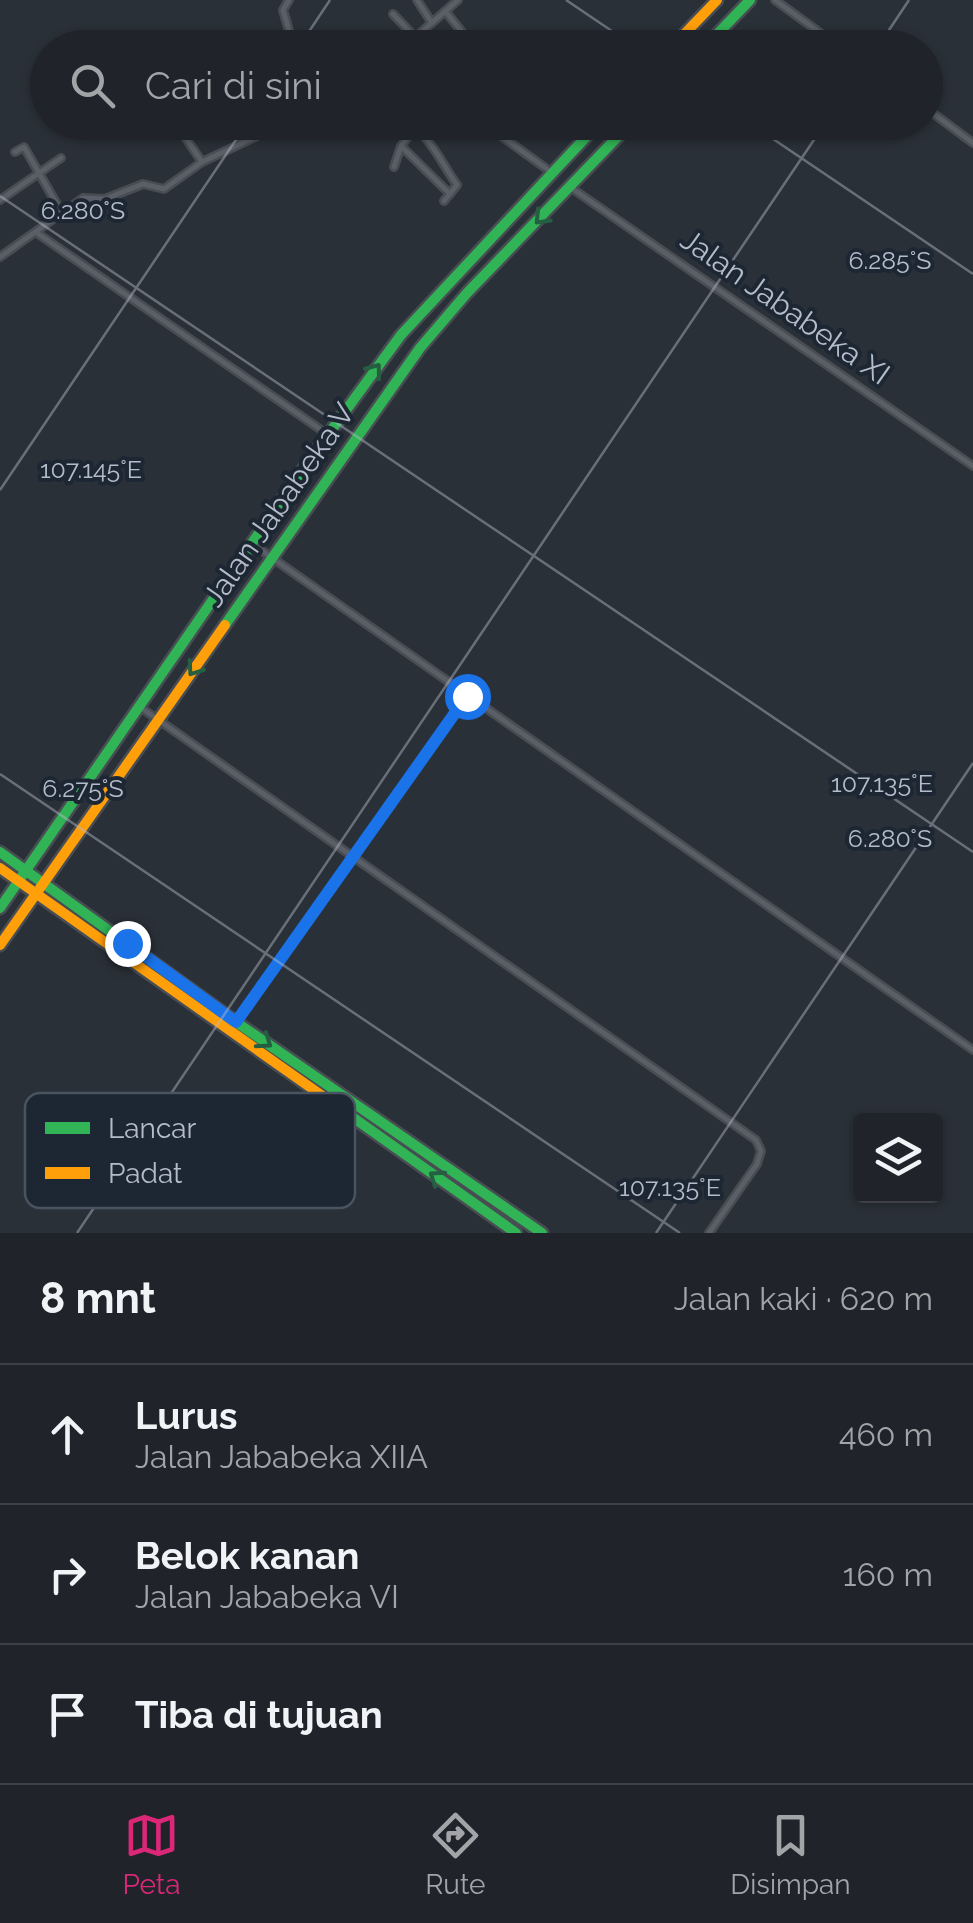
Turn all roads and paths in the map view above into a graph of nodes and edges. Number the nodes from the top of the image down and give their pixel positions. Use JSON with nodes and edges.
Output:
{"nodes":[{"id":1,"x":289,"y":0,"type":"edge"},
{"id":2,"x":417,"y":0,"type":"edge"},
{"id":3,"x":458,"y":0,"type":"edge"},
{"id":4,"x":717,"y":0,"type":"edge"},
{"id":5,"x":750,"y":0,"type":"edge"},
{"id":6,"x":775,"y":0,"type":"edge"},
{"id":7,"x":445,"y":11,"type":"junction"},
{"id":8,"x":393,"y":14,"type":"dead end"},
{"id":9,"x":432,"y":23,"type":"junction"},
{"id":10,"x":289,"y":30,"type":"edge"},
{"id":11,"x":408,"y":30,"type":"edge"},
{"id":12,"x":424,"y":30,"type":"edge"},
{"id":13,"x":460,"y":30,"type":"edge"},
{"id":14,"x":688,"y":30,"type":"edge"},
{"id":15,"x":721,"y":30,"type":"edge"},
{"id":16,"x":816,"y":30,"type":"edge"},
{"id":17,"x":943,"y":120,"type":"edge"},
{"id":18,"x":187,"y":140,"type":"edge"},
{"id":19,"x":249,"y":140,"type":"edge"},
{"id":20,"x":406,"y":140,"type":"edge"},
{"id":21,"x":428,"y":140,"type":"edge"},
{"id":22,"x":507,"y":140,"type":"edge"},
{"id":23,"x":582,"y":140,"type":"edge"},
{"id":24,"x":615,"y":140,"type":"edge"},
{"id":25,"x":973,"y":142,"type":"edge"},
{"id":26,"x":401,"y":146,"type":"junction"},
{"id":27,"x":14,"y":152,"type":"dead end"},
{"id":28,"x":62,"y":158,"type":"dead end"},
{"id":29,"x":202,"y":162,"type":"junction"},
{"id":30,"x":394,"y":167,"type":"dead end"},
{"id":31,"x":551,"y":172,"type":"junction"},
{"id":32,"x":39,"y":174,"type":"junction"},
{"id":33,"x":570,"y":188,"type":"junction"},
{"id":34,"x":450,"y":194,"type":"junction"},
{"id":35,"x":0,"y":200,"type":"edge"},
{"id":36,"x":444,"y":201,"type":"dead end"},
{"id":37,"x":62,"y":213,"type":"junction"},
{"id":38,"x":37,"y":232,"type":"junction"},
{"id":39,"x":0,"y":257,"type":"edge"},
{"id":40,"x":328,"y":434,"type":"junction"},
{"id":41,"x":973,"y":466,"type":"edge"},
{"id":42,"x":252,"y":543,"type":"junction"},
{"id":43,"x":272,"y":560,"type":"junction"},
{"id":44,"x":467,"y":696,"type":"junction"},
{"id":45,"x":140,"y":707,"type":"junction"},
{"id":46,"x":158,"y":720,"type":"junction"},
{"id":47,"x":0,"y":852,"type":"edge"},
{"id":48,"x":352,"y":858,"type":"junction"},
{"id":49,"x":0,"y":868,"type":"edge"},
{"id":50,"x":26,"y":870,"type":"junction"},
{"id":51,"x":18,"y":881,"type":"junction"},
{"id":52,"x":43,"y":883,"type":"junction"},
{"id":53,"x":35,"y":894,"type":"junction"},
{"id":54,"x":0,"y":908,"type":"edge"},
{"id":55,"x":0,"y":945,"type":"edge"},
{"id":56,"x":236,"y":1022,"type":"junction"},
{"id":57,"x":229,"y":1033,"type":"junction"},
{"id":58,"x":973,"y":1050,"type":"edge"},
{"id":59,"x":315,"y":1093,"type":"edge"},
{"id":60,"x":339,"y":1093,"type":"edge"},
{"id":61,"x":355,"y":1104,"type":"edge"},
{"id":62,"x":355,"y":1121,"type":"edge"},
{"id":63,"x":516,"y":1233,"type":"edge"},
{"id":64,"x":542,"y":1233,"type":"edge"},
{"id":65,"x":709,"y":1233,"type":"edge"}],
"edges":[{"from":1,"to":10,"type":"street"},
{"from":2,"to":9,"type":"street"},
{"from":3,"to":7,"type":"street"},
{"from":4,"to":14,"type":"street"},
{"from":5,"to":15,"type":"street"},
{"from":6,"to":16,"type":"street"},
{"from":7,"to":9,"type":"street"},
{"from":7,"to":13,"type":"street"},
{"from":8,"to":11,"type":"street"},
{"from":9,"to":12,"type":"street"},
{"from":17,"to":25,"type":"street"},
{"from":18,"to":29,"type":"street"},
{"from":19,"to":29,"type":"street"},
{"from":20,"to":26,"type":"street"},
{"from":21,"to":34,"type":"street"},
{"from":22,"to":31,"type":"street"},
{"from":23,"to":31,"type":"street"},
{"from":24,"to":33,"type":"street","name":"Jalan Jababeka V"},
{"from":26,"to":30,"type":"street"},
{"from":26,"to":34,"type":"street"},
{"from":27,"to":32,"type":"street"},
{"from":28,"to":32,"type":"street"},
{"from":29,"to":37,"type":"street"},
{"from":40,"to":31,"type":"street","one_way":true},
{"from":32,"to":35,"type":"street"},
{"from":32,"to":37,"type":"street"},
{"from":33,"to":41,"type":"street","name":"Jalan Jababeka XI"},
{"from":33,"to":43,"type":"street","name":"Jalan Jababeka V","one_way":true},
{"from":34,"to":36,"type":"street"},
{"from":37,"to":38,"type":"street"},
{"from":38,"to":39,"type":"street"},
{"from":38,"to":40,"type":"street"},
{"from":40,"to":42,"type":"street"},
{"from":42,"to":43,"type":"street"},
{"from":42,"to":45,"type":"street"},
{"from":43,"to":44,"type":"street"},
{"from":43,"to":46,"type":"street","name":"Jalan Jababeka V","one_way":true},
{"from":44,"to":48,"type":"street"},
{"from":44,"to":58,"type":"street"},
{"from":45,"to":46,"type":"street"},
{"from":45,"to":50,"type":"street"},
{"from":46,"to":48,"type":"street"},
{"from":46,"to":52,"type":"street","name":"Jalan Jababeka V"},
{"from":47,"to":50,"type":"street"},
{"from":48,"to":56,"type":"street"},
{"from":48,"to":65,"type":"street"},
{"from":49,"to":51,"type":"street"},
{"from":50,"to":51,"type":"street"},
{"from":50,"to":52,"type":"street"},
{"from":51,"to":53,"type":"street"},
{"from":51,"to":54,"type":"street"},
{"from":52,"to":53,"type":"street","name":"Jalan Jababeka V"},
{"from":52,"to":56,"type":"street"},
{"from":53,"to":55,"type":"street","name":"Jalan Jababeka V"},
{"from":53,"to":57,"type":"street"},
{"from":56,"to":57,"type":"street"},
{"from":56,"to":60,"type":"street","one_way":true},
{"from":59,"to":57,"type":"street","one_way":true},
{"from":61,"to":64,"type":"street","one_way":true},
{"from":63,"to":62,"type":"street","one_way":true}]}
